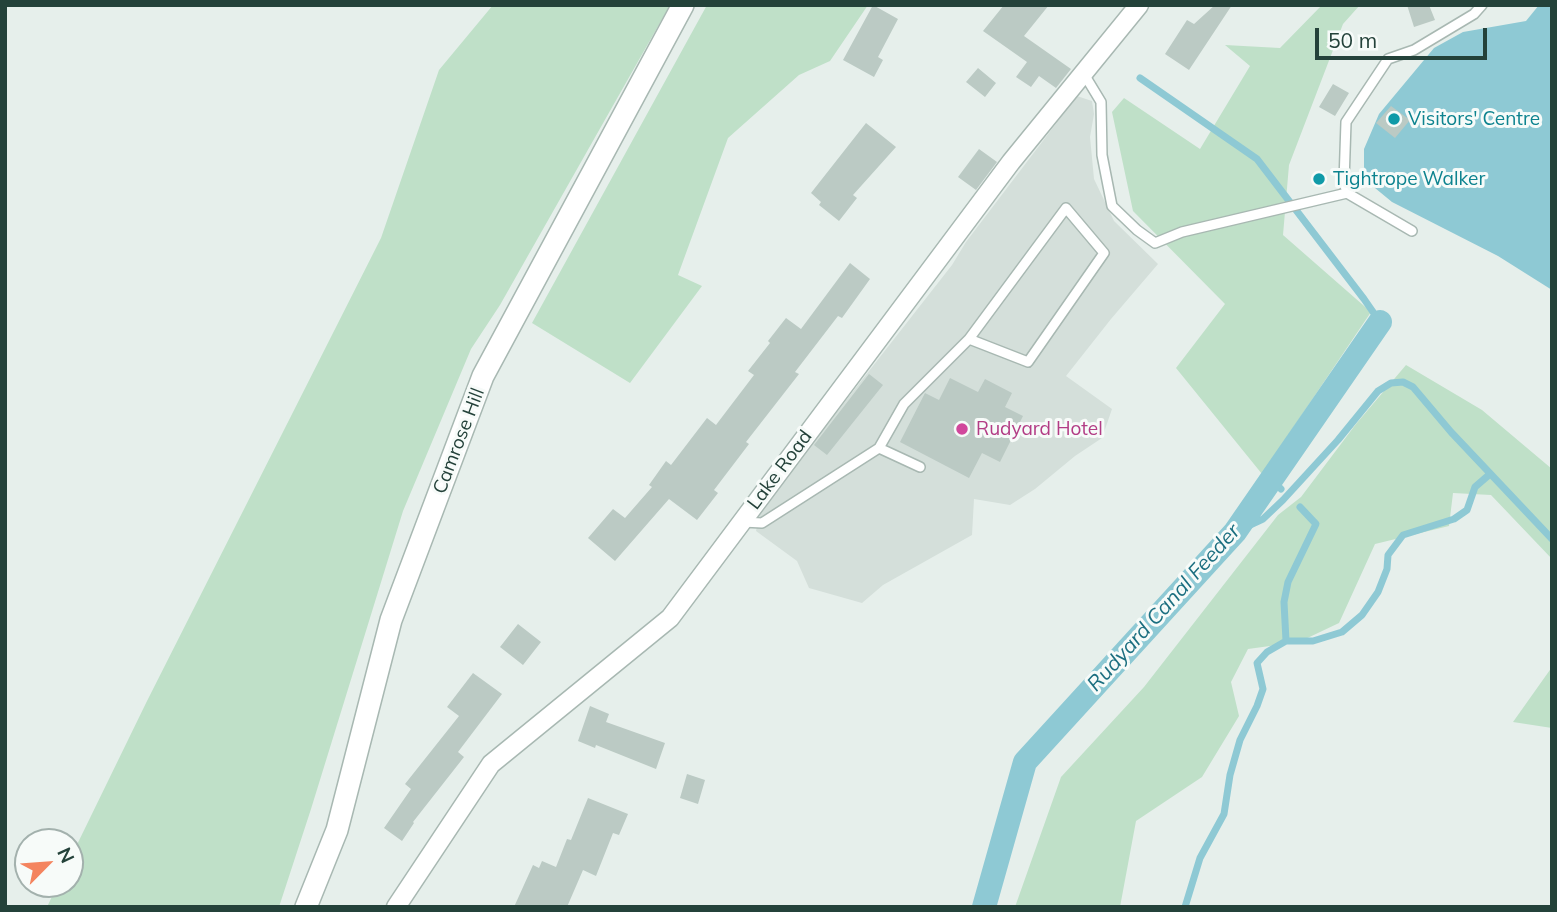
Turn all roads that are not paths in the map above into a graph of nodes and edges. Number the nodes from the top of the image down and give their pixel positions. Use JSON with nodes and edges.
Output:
{"nodes":[{"id":1,"x":683,"y":5,"type":"edge"},
{"id":2,"x":1139,"y":5,"type":"edge"},
{"id":3,"x":1482,"y":5,"type":"edge"},
{"id":4,"x":1084,"y":74,"type":"junction"},
{"id":5,"x":1347,"y":193,"type":"junction"},
{"id":6,"x":1412,"y":232,"type":"dead end"},
{"id":7,"x":969,"y":339,"type":"junction"},
{"id":8,"x":879,"y":448,"type":"junction"},
{"id":9,"x":920,"y":467,"type":"dead end"},
{"id":10,"x":741,"y":522,"type":"junction"},
{"id":11,"x":306,"y":907,"type":"edge"},
{"id":12,"x":396,"y":907,"type":"edge"}],
"edges":[{"from":1,"to":11,"type":"street","name":"Camrose Hill"},
{"from":2,"to":4,"type":"street","name":"Lake Road"},
{"from":3,"to":5,"type":"lane"},
{"from":4,"to":5,"type":"lane"},
{"from":4,"to":10,"type":"street","name":"Lake Road"},
{"from":5,"to":6,"type":"lane"},
{"from":7,"to":7,"type":"lane"},
{"from":7,"to":8,"type":"lane"},
{"from":8,"to":9,"type":"lane"},
{"from":8,"to":10,"type":"lane"},
{"from":10,"to":12,"type":"street","name":"Lake Road"}]}
